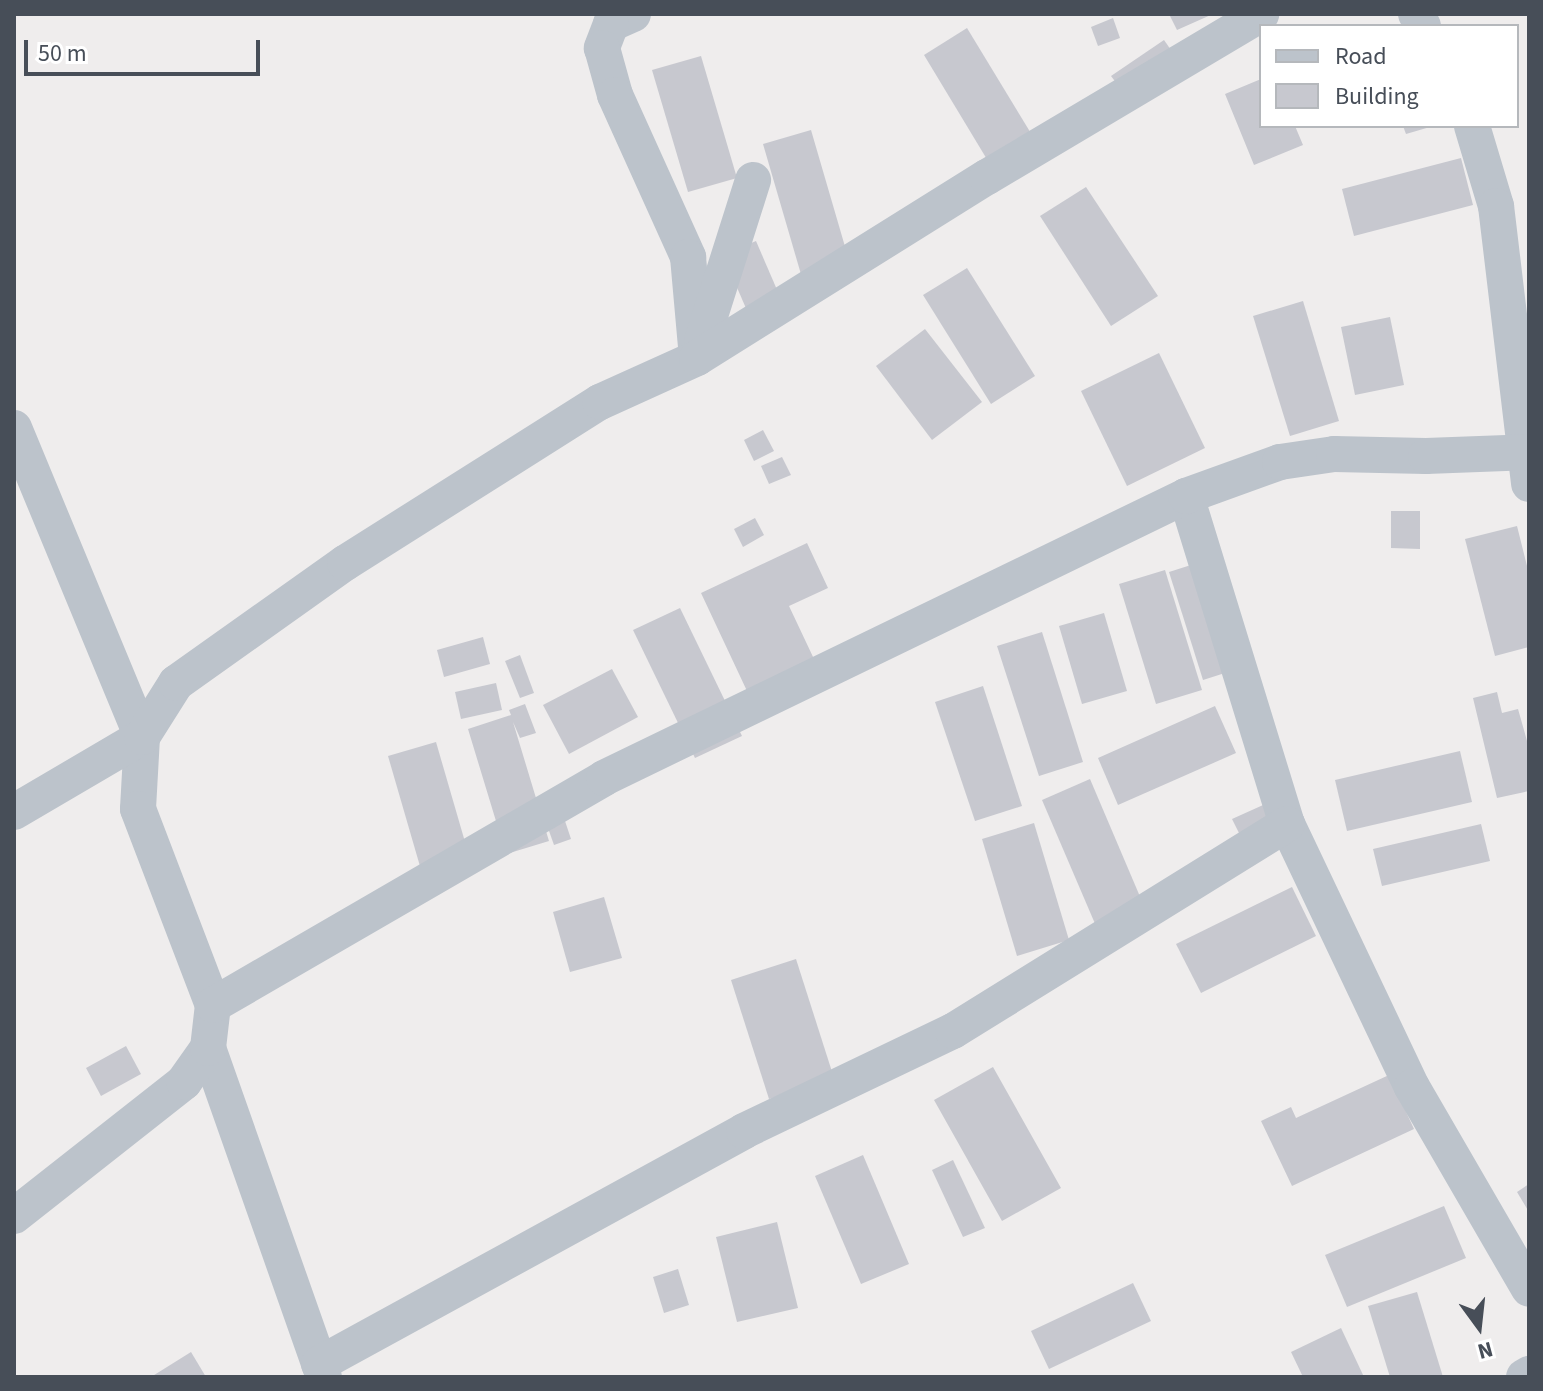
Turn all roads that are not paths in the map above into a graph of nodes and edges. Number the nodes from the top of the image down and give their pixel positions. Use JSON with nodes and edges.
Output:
{"nodes":[{"id":1,"x":633,"y":14,"type":"edge"},
{"id":2,"x":1261,"y":14,"type":"edge"},
{"id":3,"x":1473,"y":128,"type":"edge"},
{"id":4,"x":753,"y":180,"type":"dead end"},
{"id":5,"x":697,"y":358,"type":"junction"},
{"id":6,"x":14,"y":428,"type":"edge"},
{"id":7,"x":1527,"y":463,"type":"edge"},
{"id":8,"x":1186,"y":496,"type":"junction"},
{"id":9,"x":142,"y":737,"type":"junction"},
{"id":10,"x":14,"y":812,"type":"edge"},
{"id":11,"x":1287,"y":824,"type":"junction"},
{"id":12,"x":213,"y":1005,"type":"junction"},
{"id":13,"x":208,"y":1048,"type":"junction"},
{"id":14,"x":14,"y":1216,"type":"edge"},
{"id":15,"x":1529,"y":1289,"type":"edge"},
{"id":16,"x":322,"y":1370,"type":"edge"},
{"id":17,"x":1529,"y":1374,"type":"edge"},
{"id":18,"x":1524,"y":1377,"type":"edge"}],
"edges":[{"from":1,"to":5,"type":"street"},
{"from":2,"to":5,"type":"street"},
{"from":3,"to":7,"type":"street"},
{"from":4,"to":5,"type":"street"},
{"from":5,"to":9,"type":"street"},
{"from":6,"to":9,"type":"street"},
{"from":7,"to":8,"type":"street"},
{"from":8,"to":11,"type":"street"},
{"from":8,"to":12,"type":"street"},
{"from":9,"to":10,"type":"street"},
{"from":9,"to":12,"type":"street"},
{"from":11,"to":15,"type":"street"},
{"from":11,"to":16,"type":"street"},
{"from":12,"to":13,"type":"street"},
{"from":13,"to":14,"type":"street"},
{"from":13,"to":16,"type":"street"},
{"from":17,"to":18,"type":"street"}]}
